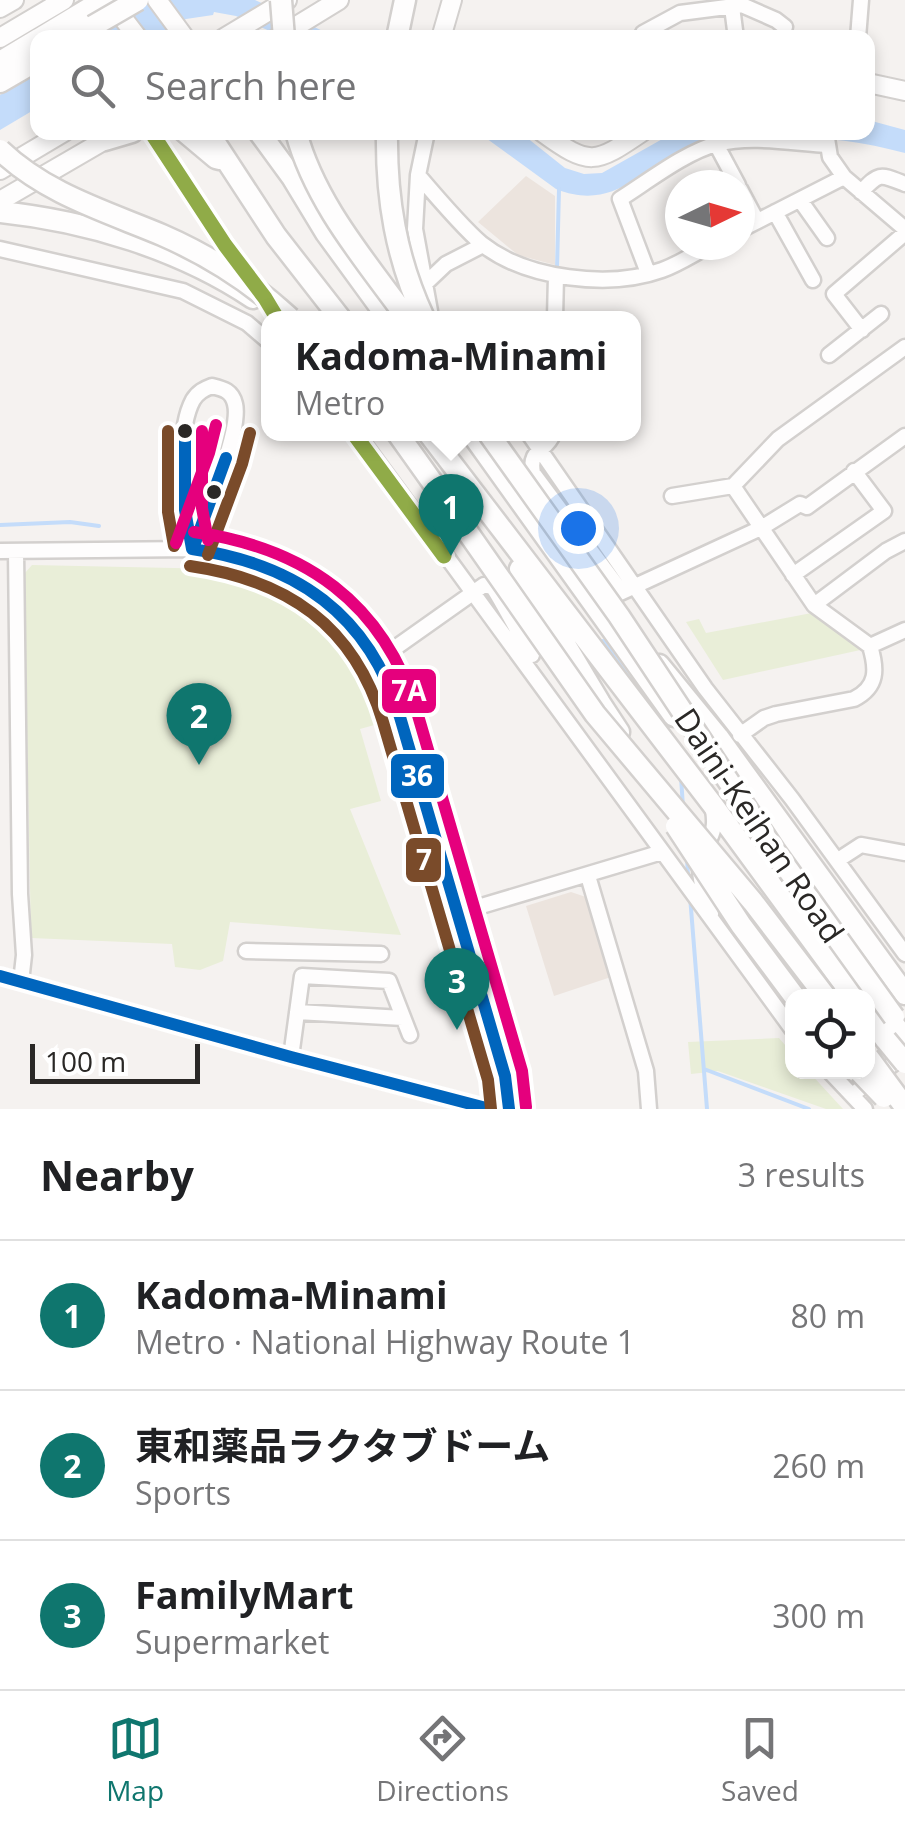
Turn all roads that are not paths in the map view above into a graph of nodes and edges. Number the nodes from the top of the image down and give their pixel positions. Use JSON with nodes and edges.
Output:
{"nodes":[{"id":1,"x":64,"y":0,"type":"edge"},
{"id":2,"x":106,"y":0,"type":"edge"},
{"id":3,"x":138,"y":0,"type":"edge"},
{"id":4,"x":157,"y":0,"type":"edge"},
{"id":5,"x":284,"y":0,"type":"edge"},
{"id":6,"x":340,"y":0,"type":"edge"},
{"id":7,"x":405,"y":0,"type":"edge"},
{"id":8,"x":452,"y":0,"type":"edge"},
{"id":9,"x":770,"y":0,"type":"edge"},
{"id":10,"x":861,"y":0,"type":"edge"},
{"id":11,"x":732,"y":7,"type":"junction"},
{"id":12,"x":768,"y":17,"type":"junction"},
{"id":13,"x":785,"y":27,"type":"dead end"},
{"id":14,"x":53,"y":30,"type":"edge"},
{"id":15,"x":88,"y":30,"type":"edge"},
{"id":16,"x":132,"y":30,"type":"edge"},
{"id":17,"x":180,"y":30,"type":"edge"},
{"id":18,"x":237,"y":30,"type":"edge"},
{"id":19,"x":284,"y":30,"type":"edge"},
{"id":20,"x":290,"y":30,"type":"edge"},
{"id":21,"x":399,"y":30,"type":"edge"},
{"id":22,"x":443,"y":30,"type":"edge"},
{"id":23,"x":647,"y":30,"type":"edge"},
{"id":24,"x":735,"y":30,"type":"edge"},
{"id":25,"x":859,"y":30,"type":"edge"},
{"id":26,"x":0,"y":38,"type":"edge"},
{"id":27,"x":30,"y":44,"type":"edge"},
{"id":28,"x":0,"y":62,"type":"edge"},
{"id":29,"x":30,"y":65,"type":"edge"},
{"id":30,"x":0,"y":82,"type":"edge"},
{"id":31,"x":875,"y":84,"type":"edge"},
{"id":32,"x":905,"y":91,"type":"edge"},
{"id":33,"x":51,"y":140,"type":"edge"},
{"id":34,"x":104,"y":140,"type":"edge"},
{"id":35,"x":194,"y":140,"type":"edge"},
{"id":36,"x":213,"y":140,"type":"edge"},
{"id":37,"x":266,"y":140,"type":"edge"},
{"id":38,"x":299,"y":140,"type":"edge"},
{"id":39,"x":387,"y":140,"type":"edge"},
{"id":40,"x":425,"y":140,"type":"edge"},
{"id":41,"x":554,"y":140,"type":"edge"},
{"id":42,"x":630,"y":140,"type":"edge"},
{"id":43,"x":740,"y":140,"type":"edge"},
{"id":44,"x":827,"y":140,"type":"edge"},
{"id":45,"x":716,"y":144,"type":"junction"},
{"id":46,"x":0,"y":150,"type":"edge"},
{"id":47,"x":227,"y":160,"type":"junction"},
{"id":48,"x":0,"y":170,"type":"edge"},
{"id":49,"x":730,"y":170,"type":"edge"},
{"id":50,"x":418,"y":175,"type":"junction"},
{"id":51,"x":844,"y":178,"type":"junction"},
{"id":52,"x":905,"y":184,"type":"edge"},
{"id":53,"x":861,"y":192,"type":"junction"},
{"id":54,"x":800,"y":200,"type":"junction"},
{"id":55,"x":0,"y":201,"type":"edge"},
{"id":56,"x":0,"y":212,"type":"edge"},
{"id":57,"x":775,"y":212,"type":"junction"},
{"id":58,"x":755,"y":218,"type":"edge"},
{"id":59,"x":757,"y":222,"type":"joint"},
{"id":60,"x":905,"y":231,"type":"edge"},
{"id":61,"x":826,"y":238,"type":"dead end"},
{"id":62,"x":483,"y":245,"type":"junction"},
{"id":63,"x":0,"y":248,"type":"edge"},
{"id":64,"x":681,"y":260,"type":"edge"},
{"id":65,"x":352,"y":268,"type":"junction"},
{"id":66,"x":648,"y":273,"type":"junction"},
{"id":67,"x":556,"y":276,"type":"junction"},
{"id":68,"x":813,"y":280,"type":"dead end"},
{"id":69,"x":426,"y":283,"type":"junction"},
{"id":70,"x":275,"y":311,"type":"edge"},
{"id":71,"x":279,"y":311,"type":"edge"},
{"id":72,"x":335,"y":311,"type":"edge"},
{"id":73,"x":383,"y":311,"type":"edge"},
{"id":74,"x":401,"y":311,"type":"edge"},
{"id":75,"x":423,"y":311,"type":"edge"},
{"id":76,"x":427,"y":311,"type":"edge"},
{"id":77,"x":429,"y":311,"type":"edge"},
{"id":78,"x":555,"y":311,"type":"edge"},
{"id":79,"x":880,"y":314,"type":"dead end"},
{"id":80,"x":862,"y":330,"type":"junction"},
{"id":81,"x":261,"y":335,"type":"edge"},
{"id":82,"x":905,"y":347,"type":"edge"},
{"id":83,"x":829,"y":356,"type":"dead end"},
{"id":84,"x":905,"y":436,"type":"edge"},
{"id":85,"x":363,"y":441,"type":"edge"},
{"id":86,"x":403,"y":441,"type":"edge"},
{"id":87,"x":434,"y":441,"type":"edge"},
{"id":88,"x":477,"y":441,"type":"edge"},
{"id":89,"x":496,"y":441,"type":"edge"},
{"id":90,"x":534,"y":441,"type":"edge"},
{"id":91,"x":550,"y":441,"type":"edge"},
{"id":92,"x":540,"y":449,"type":"junction"},
{"id":93,"x":854,"y":470,"type":"junction"},
{"id":94,"x":733,"y":486,"type":"junction"},
{"id":95,"x":672,"y":496,"type":"dead end"},
{"id":96,"x":498,"y":522,"type":"junction"},
{"id":97,"x":760,"y":528,"type":"junction"},
{"id":98,"x":905,"y":541,"type":"edge"},
{"id":99,"x":192,"y":549,"type":"junction"},
{"id":100,"x":8,"y":551,"type":"edge"},
{"id":101,"x":793,"y":575,"type":"junction"},
{"id":102,"x":624,"y":590,"type":"junction"},
{"id":103,"x":472,"y":591,"type":"junction"},
{"id":104,"x":587,"y":593,"type":"junction"},
{"id":105,"x":814,"y":605,"type":"junction"},
{"id":106,"x":905,"y":630,"type":"edge"},
{"id":107,"x":870,"y":646,"type":"junction"},
{"id":108,"x":378,"y":660,"type":"junction"},
{"id":109,"x":729,"y":736,"type":"junction"},
{"id":110,"x":712,"y":804,"type":"junction"},
{"id":111,"x":662,"y":852,"type":"junction"},
{"id":112,"x":905,"y":853,"type":"edge"},
{"id":113,"x":838,"y":860,"type":"junction"},
{"id":114,"x":588,"y":876,"type":"junction"},
{"id":115,"x":458,"y":913,"type":"junction"},
{"id":116,"x":714,"y":924,"type":"junction"},
{"id":117,"x":246,"y":951,"type":"dead end"},
{"id":118,"x":343,"y":953,"type":"junction"},
{"id":119,"x":381,"y":954,"type":"dead end"},
{"id":120,"x":905,"y":954,"type":"edge"},
{"id":121,"x":0,"y":976,"type":"edge"},
{"id":122,"x":343,"y":978,"type":"junction"},
{"id":123,"x":21,"y":982,"type":"junction"},
{"id":124,"x":789,"y":989,"type":"edge"},
{"id":125,"x":820,"y":989,"type":"edge"},
{"id":126,"x":848,"y":989,"type":"edge"},
{"id":127,"x":905,"y":994,"type":"edge"},
{"id":128,"x":297,"y":1012,"type":"junction"},
{"id":129,"x":403,"y":1018,"type":"junction"},
{"id":130,"x":785,"y":1020,"type":"edge"},
{"id":131,"x":875,"y":1020,"type":"edge"},
{"id":132,"x":410,"y":1035,"type":"dead end"},
{"id":133,"x":899,"y":1035,"type":"edge"},
{"id":134,"x":291,"y":1057,"type":"junction"},
{"id":135,"x":905,"y":1059,"type":"edge"},
{"id":136,"x":875,"y":1066,"type":"edge"},
{"id":137,"x":837,"y":1079,"type":"edge"},
{"id":138,"x":867,"y":1079,"type":"edge"},
{"id":139,"x":852,"y":1095,"type":"junction"},
{"id":140,"x":905,"y":1107,"type":"edge"},
{"id":141,"x":490,"y":1109,"type":"edge"},
{"id":142,"x":509,"y":1109,"type":"edge"},
{"id":143,"x":649,"y":1109,"type":"edge"},
{"id":144,"x":865,"y":1109,"type":"edge"},
{"id":145,"x":895,"y":1109,"type":"edge"}],
"edges":[{"from":1,"to":26,"type":"main road"},
{"from":2,"to":14,"type":"highway"},
{"from":2,"to":16,"type":"main road"},
{"from":3,"to":15,"type":"highway","bridge":true},
{"from":4,"to":17,"type":"main road"},
{"from":5,"to":18,"type":"main road"},
{"from":5,"to":19,"type":"highway","bridge":true},
{"from":6,"to":20,"type":"main road"},
{"from":7,"to":21,"type":"highway"},
{"from":8,"to":22,"type":"main road"},
{"from":9,"to":12,"type":"street"},
{"from":10,"to":25,"type":"street"},
{"from":11,"to":12,"type":"street"},
{"from":11,"to":23,"type":"street"},
{"from":11,"to":24,"type":"street"},
{"from":12,"to":13,"type":"street"},
{"from":27,"to":28,"type":"highway"},
{"from":29,"to":30,"type":"highway"},
{"from":31,"to":32,"type":"main road"},
{"from":33,"to":48,"type":"main road"},
{"from":34,"to":55,"type":"main road"},
{"from":35,"to":47,"type":"highway"},
{"from":36,"to":47,"type":"highway"},
{"from":37,"to":65,"type":"highway"},
{"from":38,"to":74,"type":"highway","bridge":true},
{"from":39,"to":76,"type":"highway","bridge":true},
{"from":40,"to":50,"type":"street"},
{"from":41,"to":42,"type":"main road"},
{"from":43,"to":45,"type":"street"},
{"from":44,"to":51,"type":"street"},
{"from":45,"to":49,"type":"street"},
{"from":45,"to":66,"type":"street"},
{"from":46,"to":71,"type":"highway","bridge":true},
{"from":47,"to":72,"type":"highway"},
{"from":50,"to":62,"type":"street"},
{"from":50,"to":69,"type":"street"},
{"from":51,"to":53,"type":"street"},
{"from":51,"to":54,"type":"street"},
{"from":52,"to":53,"type":"street"},
{"from":53,"to":60,"type":"street"},
{"from":54,"to":57,"type":"street"},
{"from":54,"to":61,"type":"street"},
{"from":56,"to":70,"type":"highway","bridge":true},
{"from":57,"to":59,"type":"street"},
{"from":57,"to":68,"type":"street"},
{"from":58,"to":59,"type":"street"},
{"from":60,"to":80,"type":"street"},
{"from":62,"to":67,"type":"street"},
{"from":62,"to":69,"type":"street"},
{"from":63,"to":81,"type":"street"},
{"from":64,"to":66,"type":"street"},
{"from":65,"to":73,"type":"highway"},
{"from":65,"to":75,"type":"street"},
{"from":66,"to":67,"type":"street"},
{"from":67,"to":78,"type":"street"},
{"from":69,"to":77,"type":"street"},
{"from":79,"to":80,"type":"street"},
{"from":80,"to":83,"type":"street"},
{"from":82,"to":94,"type":"street"},
{"from":84,"to":93,"type":"street"},
{"from":85,"to":103,"type":"street"},
{"from":86,"to":125,"type":"highway","bridge":true},
{"from":87,"to":96,"type":"highway"},
{"from":88,"to":104,"type":"highway"},
{"from":89,"to":133,"type":"highway","name":"Daini-Keihan Road","bridge":true},
{"from":90,"to":92,"type":"street"},
{"from":91,"to":92,"type":"street"},
{"from":92,"to":102,"type":"street"},
{"from":93,"to":97,"type":"street"},
{"from":93,"to":101,"type":"street"},
{"from":94,"to":95,"type":"street"},
{"from":94,"to":97,"type":"street"},
{"from":96,"to":110,"type":"highway"},
{"from":96,"to":124,"type":"highway","bridge":true},
{"from":97,"to":101,"type":"street"},
{"from":97,"to":102,"type":"street"},
{"from":98,"to":105,"type":"street"},
{"from":99,"to":99,"type":"street"},
{"from":99,"to":100,"type":"street"},
{"from":99,"to":108,"type":"street"},
{"from":100,"to":123,"type":"street"},
{"from":101,"to":105,"type":"street"},
{"from":102,"to":109,"type":"street"},
{"from":103,"to":108,"type":"street"},
{"from":103,"to":111,"type":"street"},
{"from":104,"to":109,"type":"highway"},
{"from":104,"to":133,"type":"highway"},
{"from":105,"to":107,"type":"street"},
{"from":106,"to":107,"type":"street"},
{"from":107,"to":109,"type":"street"},
{"from":108,"to":115,"type":"street"},
{"from":109,"to":113,"type":"street"},
{"from":109,"to":127,"type":"highway"},
{"from":110,"to":116,"type":"street"},
{"from":110,"to":126,"type":"highway"},
{"from":111,"to":114,"type":"street"},
{"from":111,"to":116,"type":"street"},
{"from":112,"to":113,"type":"street"},
{"from":113,"to":120,"type":"street"},
{"from":114,"to":115,"type":"street"},
{"from":114,"to":143,"type":"street"},
{"from":115,"to":142,"type":"street"},
{"from":116,"to":130,"type":"street"},
{"from":117,"to":118,"type":"street"},
{"from":118,"to":119,"type":"street"},
{"from":118,"to":122,"type":"street"},
{"from":121,"to":123,"type":"street"},
{"from":122,"to":128,"type":"street"},
{"from":122,"to":129,"type":"street"},
{"from":123,"to":134,"type":"street"},
{"from":128,"to":129,"type":"street"},
{"from":128,"to":134,"type":"street"},
{"from":129,"to":132,"type":"street"},
{"from":131,"to":133,"type":"highway"},
{"from":133,"to":135,"type":"highway","bridge":true},
{"from":134,"to":141,"type":"street"},
{"from":135,"to":139,"type":"street"},
{"from":136,"to":140,"type":"highway","bridge":true},
{"from":137,"to":139,"type":"street"},
{"from":138,"to":145,"type":"highway","bridge":true},
{"from":139,"to":144,"type":"street"}]}
